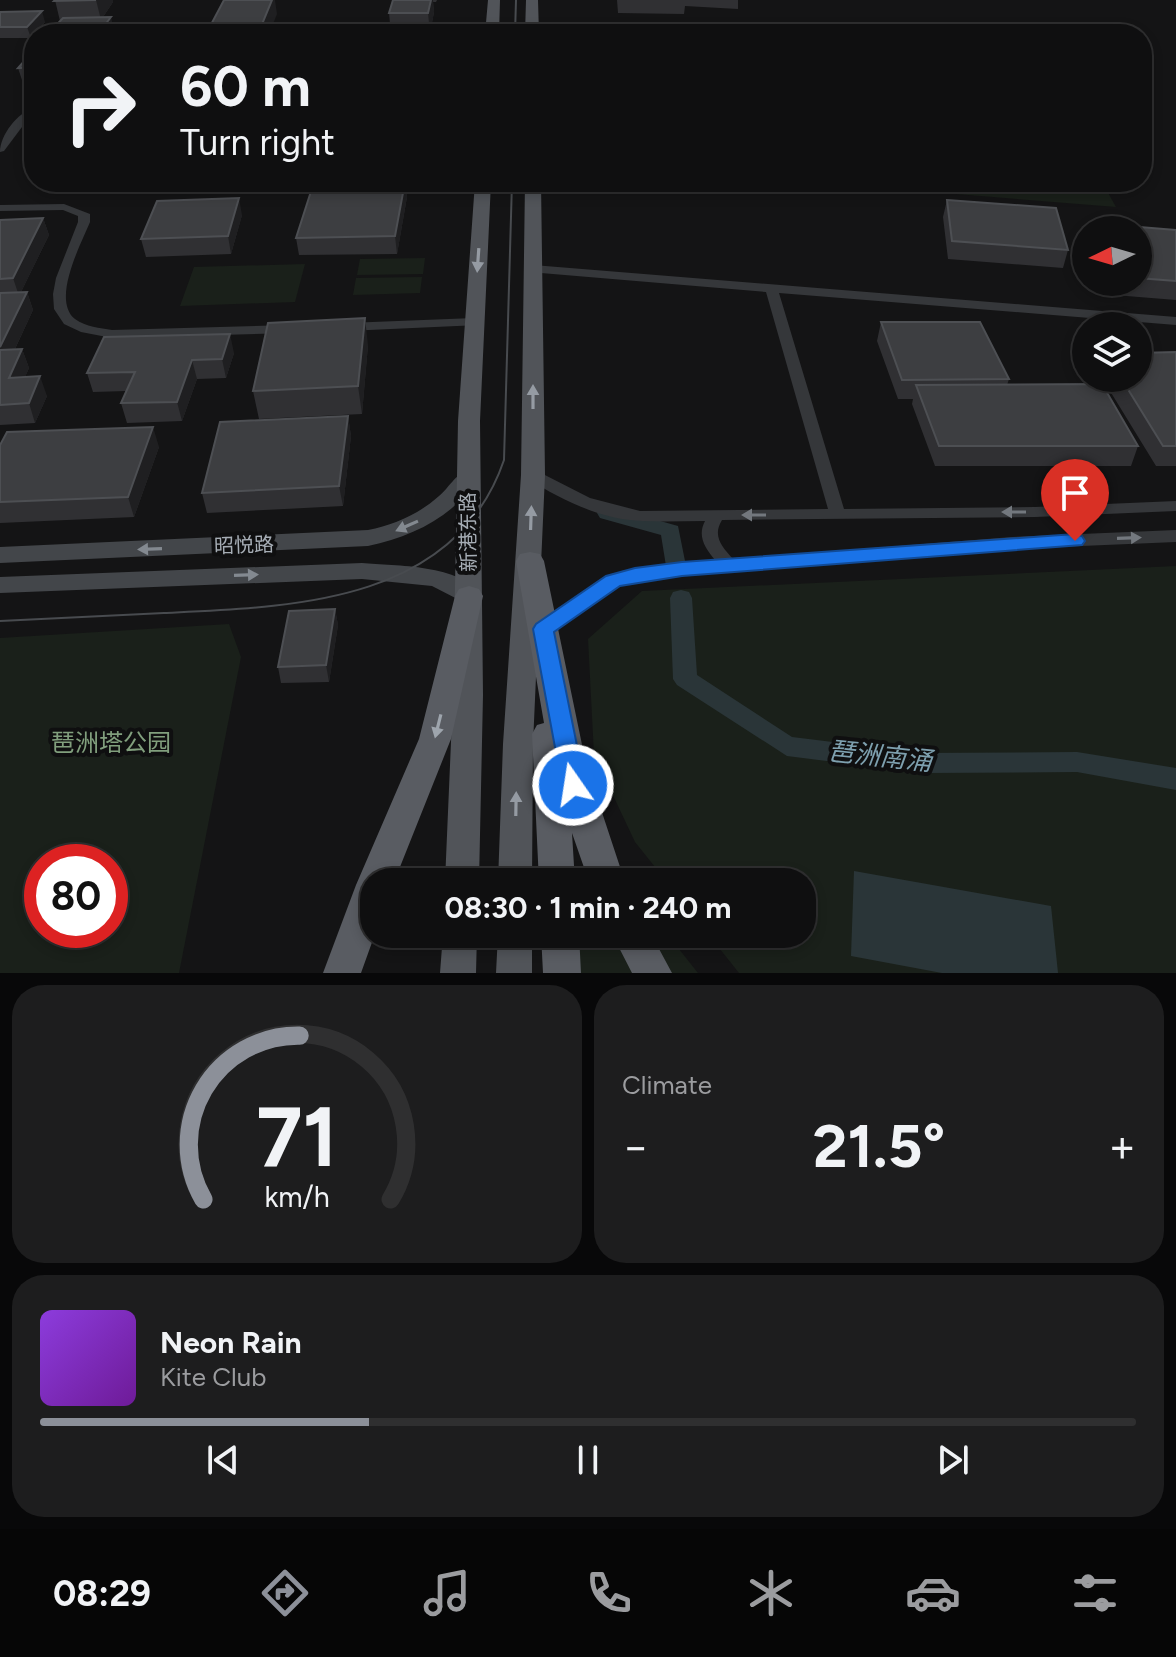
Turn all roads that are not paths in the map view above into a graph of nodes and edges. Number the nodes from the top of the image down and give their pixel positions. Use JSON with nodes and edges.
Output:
{"nodes":[{"id":1,"x":494,"y":0,"type":"edge"},
{"id":2,"x":532,"y":0,"type":"edge"},
{"id":3,"x":493,"y":24,"type":"edge"},
{"id":4,"x":532,"y":24,"type":"edge"},
{"id":5,"x":24,"y":117,"type":"edge"},
{"id":6,"x":0,"y":149,"type":"edge"},
{"id":7,"x":482,"y":192,"type":"edge"},
{"id":8,"x":533,"y":192,"type":"edge"},
{"id":9,"x":0,"y":208,"type":"edge"},
{"id":10,"x":533,"y":269,"type":"junction"},
{"id":11,"x":771,"y":288,"type":"junction"},
{"id":12,"x":1176,"y":321,"type":"edge"},
{"id":13,"x":474,"y":322,"type":"junction"},
{"id":14,"x":327,"y":327,"type":"edge"},
{"id":15,"x":297,"y":329,"type":"edge"},
{"id":16,"x":533,"y":475,"type":"junction"},
{"id":17,"x":468,"y":478,"type":"junction"},
{"id":18,"x":1176,"y":506,"type":"edge"},
{"id":19,"x":837,"y":513,"type":"junction"},
{"id":20,"x":718,"y":515,"type":"junction"},
{"id":21,"x":1176,"y":536,"type":"edge"},
{"id":22,"x":0,"y":555,"type":"edge"},
{"id":23,"x":530,"y":561,"type":"joint"},
{"id":24,"x":729,"y":565,"type":"junction"},
{"id":25,"x":0,"y":585,"type":"edge"},
{"id":26,"x":469,"y":596,"type":"junction"},
{"id":27,"x":535,"y":635,"type":"junction"},
{"id":28,"x":382,"y":868,"type":"edge"},
{"id":29,"x":462,"y":868,"type":"edge"},
{"id":30,"x":515,"y":868,"type":"edge"},
{"id":31,"x":556,"y":868,"type":"edge"},
{"id":32,"x":602,"y":868,"type":"edge"},
{"id":33,"x":360,"y":924,"type":"edge"},
{"id":34,"x":459,"y":948,"type":"edge"},
{"id":35,"x":515,"y":948,"type":"edge"},
{"id":36,"x":561,"y":948,"type":"edge"},
{"id":37,"x":639,"y":948,"type":"edge"},
{"id":38,"x":342,"y":973,"type":"edge"},
{"id":39,"x":458,"y":973,"type":"edge"},
{"id":40,"x":514,"y":973,"type":"edge"},
{"id":41,"x":562,"y":973,"type":"edge"},
{"id":42,"x":653,"y":973,"type":"edge"}],
"edges":[{"from":1,"to":3,"type":"main road"},
{"from":2,"to":4,"type":"main road"},
{"from":5,"to":6,"type":"street"},
{"from":7,"to":13,"type":"main road","name":"新港东路","one_way":true},
{"from":8,"to":10,"type":"main road"},
{"from":9,"to":15,"type":"street"},
{"from":10,"to":11,"type":"street"},
{"from":16,"to":10,"type":"main road","one_way":true},
{"from":11,"to":12,"type":"street"},
{"from":11,"to":19,"type":"street"},
{"from":13,"to":14,"type":"street"},
{"from":13,"to":17,"type":"main road","name":"新港东路"},
{"from":16,"to":20,"type":"street"},
{"from":23,"to":16,"type":"main road","one_way":true},
{"from":17,"to":22,"type":"main road","name":"昭悦路","one_way":true},
{"from":17,"to":26,"type":"main road","name":"新港东路"},
{"from":18,"to":19,"type":"street","one_way":true},
{"from":19,"to":20,"type":"street","one_way":true},
{"from":20,"to":24,"type":"street"},
{"from":24,"to":21,"type":"street","one_way":true},
{"from":23,"to":27,"type":"highway"},
{"from":24,"to":27,"type":"street"},
{"from":25,"to":26,"type":"main road","name":"昭悦路","one_way":true},
{"from":26,"to":28,"type":"highway","one_way":true},
{"from":26,"to":29,"type":"main road","name":"新港东路"},
{"from":30,"to":27,"type":"main road","one_way":true},
{"from":27,"to":31,"type":"highway"},
{"from":27,"to":32,"type":"highway"},
{"from":33,"to":38,"type":"highway"},
{"from":34,"to":39,"type":"main road"},
{"from":35,"to":40,"type":"main road"},
{"from":36,"to":41,"type":"highway"},
{"from":37,"to":42,"type":"highway"}]}
